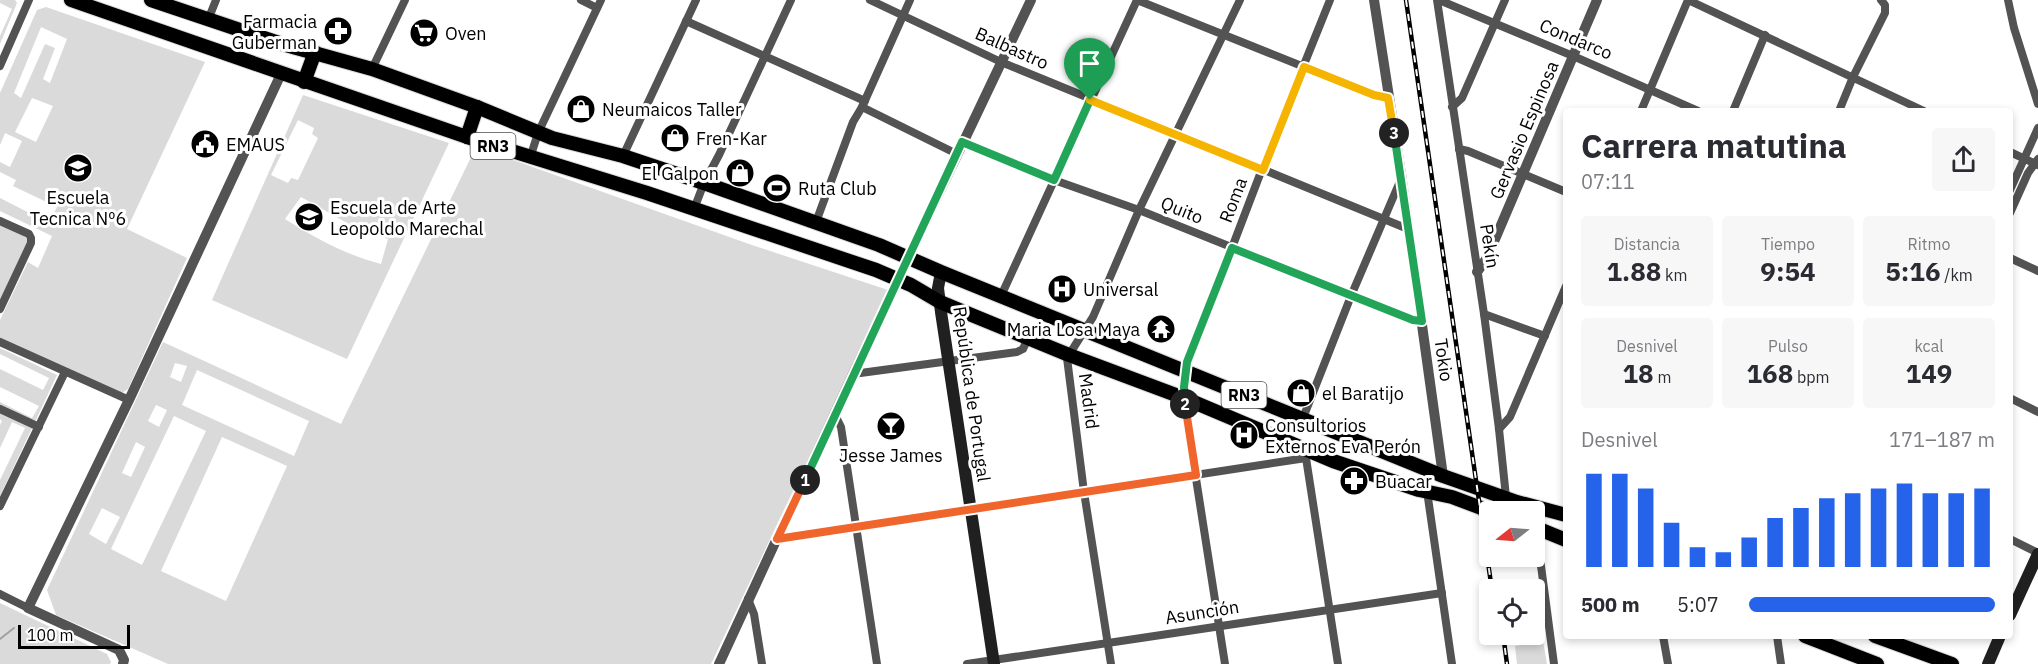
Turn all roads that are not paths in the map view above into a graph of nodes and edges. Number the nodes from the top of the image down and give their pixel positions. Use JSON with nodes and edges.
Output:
{"nodes":[{"id":1,"x":29,"y":0,"type":"edge"},
{"id":2,"x":71,"y":0,"type":"edge"},
{"id":3,"x":151,"y":0,"type":"edge"},
{"id":4,"x":216,"y":0,"type":"edge"},
{"id":5,"x":405,"y":0,"type":"edge"},
{"id":6,"x":580,"y":0,"type":"edge"},
{"id":7,"x":696,"y":0,"type":"edge"},
{"id":8,"x":791,"y":0,"type":"edge"},
{"id":9,"x":870,"y":0,"type":"edge"},
{"id":10,"x":910,"y":0,"type":"edge"},
{"id":11,"x":1031,"y":0,"type":"edge"},
{"id":12,"x":1137,"y":0,"type":"edge"},
{"id":13,"x":1240,"y":0,"type":"edge"},
{"id":14,"x":1330,"y":0,"type":"edge"},
{"id":15,"x":1374,"y":0,"type":"edge"},
{"id":16,"x":1438,"y":0,"type":"edge"},
{"id":17,"x":1505,"y":0,"type":"edge"},
{"id":18,"x":1597,"y":0,"type":"edge"},
{"id":19,"x":1688,"y":0,"type":"edge"},
{"id":20,"x":2008,"y":0,"type":"edge"},
{"id":21,"x":1883,"y":2,"type":"edge"},
{"id":22,"x":599,"y":4,"type":"edge"},
{"id":23,"x":903,"y":15,"type":"junction"},
{"id":24,"x":208,"y":20,"type":"junction"},
{"id":25,"x":686,"y":21,"type":"junction"},
{"id":26,"x":1495,"y":24,"type":"junction"},
{"id":27,"x":1223,"y":34,"type":"junction"},
{"id":28,"x":1765,"y":35,"type":"junction"},
{"id":29,"x":315,"y":52,"type":"junction"},
{"id":30,"x":1573,"y":56,"type":"junction"},
{"id":31,"x":766,"y":57,"type":"junction"},
{"id":32,"x":1001,"y":62,"type":"junction"},
{"id":33,"x":0,"y":66,"type":"edge"},
{"id":34,"x":1304,"y":67,"type":"junction"},
{"id":35,"x":372,"y":69,"type":"junction"},
{"id":36,"x":281,"y":74,"type":"junction"},
{"id":37,"x":1853,"y":77,"type":"junction"},
{"id":38,"x":304,"y":82,"type":"junction"},
{"id":39,"x":1650,"y":89,"type":"junction"},
{"id":40,"x":1388,"y":98,"type":"junction"},
{"id":41,"x":1090,"y":100,"type":"junction"},
{"id":42,"x":864,"y":104,"type":"junction"},
{"id":43,"x":2038,"y":104,"type":"edge"},
{"id":44,"x":477,"y":107,"type":"junction"},
{"id":45,"x":1452,"y":107,"type":"junction"},
{"id":46,"x":1642,"y":108,"type":"edge"},
{"id":47,"x":1691,"y":108,"type":"edge"},
{"id":48,"x":1734,"y":108,"type":"edge"},
{"id":49,"x":1840,"y":108,"type":"edge"},
{"id":50,"x":1918,"y":108,"type":"edge"},
{"id":51,"x":2038,"y":128,"type":"edge"},
{"id":52,"x":538,"y":133,"type":"junction"},
{"id":53,"x":1175,"y":135,"type":"junction"},
{"id":54,"x":467,"y":137,"type":"junction"},
{"id":55,"x":962,"y":142,"type":"junction"},
{"id":56,"x":1459,"y":149,"type":"junction"},
{"id":57,"x":2013,"y":153,"type":"edge"},
{"id":58,"x":957,"y":154,"type":"junction"},
{"id":59,"x":623,"y":156,"type":"junction"},
{"id":60,"x":530,"y":158,"type":"junction"},
{"id":61,"x":2023,"y":158,"type":"junction"},
{"id":62,"x":2037,"y":162,"type":"edge"},
{"id":63,"x":1263,"y":170,"type":"junction"},
{"id":64,"x":1524,"y":175,"type":"junction"},
{"id":65,"x":1401,"y":179,"type":"junction"},
{"id":66,"x":1054,"y":180,"type":"junction"},
{"id":67,"x":704,"y":183,"type":"junction"},
{"id":68,"x":2013,"y":183,"type":"edge"},
{"id":69,"x":1563,"y":191,"type":"edge"},
{"id":70,"x":2013,"y":206,"type":"edge"},
{"id":71,"x":695,"y":207,"type":"junction"},
{"id":72,"x":1139,"y":210,"type":"junction"},
{"id":73,"x":1383,"y":219,"type":"junction"},
{"id":74,"x":0,"y":220,"type":"edge"},
{"id":75,"x":816,"y":222,"type":"junction"},
{"id":76,"x":1408,"y":229,"type":"junction"},
{"id":77,"x":1232,"y":248,"type":"junction"},
{"id":78,"x":909,"y":257,"type":"junction"},
{"id":79,"x":2013,"y":259,"type":"edge"},
{"id":80,"x":2038,"y":271,"type":"edge"},
{"id":81,"x":941,"y":272,"type":"junction"},
{"id":82,"x":1477,"y":272,"type":"junction"},
{"id":83,"x":899,"y":280,"type":"junction"},
{"id":84,"x":1563,"y":293,"type":"edge"},
{"id":85,"x":1001,"y":296,"type":"junction"},
{"id":86,"x":1351,"y":296,"type":"junction"},
{"id":87,"x":940,"y":302,"type":"junction"},
{"id":88,"x":0,"y":309,"type":"edge"},
{"id":89,"x":1484,"y":314,"type":"junction"},
{"id":90,"x":1422,"y":321,"type":"junction"},
{"id":91,"x":1086,"y":331,"type":"junction"},
{"id":92,"x":1545,"y":336,"type":"junction"},
{"id":93,"x":1028,"y":338,"type":"junction"},
{"id":94,"x":0,"y":342,"type":"edge"},
{"id":95,"x":1069,"y":355,"type":"junction"},
{"id":96,"x":948,"y":362,"type":"junction"},
{"id":97,"x":1185,"y":371,"type":"junction"},
{"id":98,"x":65,"y":372,"type":"junction"},
{"id":99,"x":853,"y":374,"type":"junction"},
{"id":100,"x":1184,"y":399,"type":"junction"},
{"id":101,"x":129,"y":400,"type":"junction"},
{"id":102,"x":2013,"y":400,"type":"edge"},
{"id":103,"x":0,"y":409,"type":"edge"},
{"id":104,"x":2038,"y":412,"type":"edge"},
{"id":105,"x":835,"y":415,"type":"junction"},
{"id":106,"x":1303,"y":418,"type":"junction"},
{"id":107,"x":39,"y":427,"type":"junction"},
{"id":108,"x":1499,"y":429,"type":"junction"},
{"id":109,"x":1308,"y":455,"type":"junction"},
{"id":110,"x":1196,"y":475,"type":"junction"},
{"id":111,"x":1443,"y":476,"type":"junction"},
{"id":112,"x":1426,"y":491,"type":"junction"},
{"id":113,"x":1084,"y":492,"type":"junction"},
{"id":114,"x":1506,"y":497,"type":"junction"},
{"id":115,"x":0,"y":506,"type":"edge"},
{"id":116,"x":1479,"y":507,"type":"edge"},
{"id":117,"x":971,"y":509,"type":"junction"},
{"id":118,"x":1563,"y":514,"type":"edge"},
{"id":119,"x":857,"y":526,"type":"junction"},
{"id":120,"x":1545,"y":532,"type":"edge"},
{"id":121,"x":777,"y":539,"type":"junction"},
{"id":122,"x":1563,"y":539,"type":"edge"},
{"id":123,"x":2013,"y":540,"type":"edge"},
{"id":124,"x":2038,"y":553,"type":"edge"},
{"id":125,"x":1540,"y":567,"type":"edge"},
{"id":126,"x":1442,"y":593,"type":"junction"},
{"id":127,"x":0,"y":594,"type":"edge"},
{"id":128,"x":748,"y":599,"type":"junction"},
{"id":129,"x":28,"y":608,"type":"junction"},
{"id":130,"x":2013,"y":608,"type":"edge"},
{"id":131,"x":1330,"y":609,"type":"junction"},
{"id":132,"x":1219,"y":626,"type":"junction"},
{"id":133,"x":1664,"y":639,"type":"edge"},
{"id":134,"x":1777,"y":639,"type":"edge"},
{"id":135,"x":1824,"y":639,"type":"edge"},
{"id":136,"x":1883,"y":639,"type":"edge"},
{"id":137,"x":1999,"y":639,"type":"edge"},
{"id":138,"x":1108,"y":644,"type":"junction"},
{"id":139,"x":994,"y":662,"type":"edge"},
{"id":140,"x":123,"y":664,"type":"edge"},
{"id":141,"x":719,"y":664,"type":"edge"},
{"id":142,"x":762,"y":664,"type":"edge"},
{"id":143,"x":877,"y":664,"type":"edge"},
{"id":144,"x":967,"y":664,"type":"edge"},
{"id":145,"x":1111,"y":664,"type":"edge"},
{"id":146,"x":1224,"y":664,"type":"edge"},
{"id":147,"x":1338,"y":664,"type":"edge"},
{"id":148,"x":1452,"y":664,"type":"edge"},
{"id":149,"x":1554,"y":664,"type":"edge"},
{"id":150,"x":1668,"y":664,"type":"edge"},
{"id":151,"x":1781,"y":664,"type":"edge"},
{"id":152,"x":1877,"y":664,"type":"edge"},
{"id":153,"x":1952,"y":664,"type":"edge"},
{"id":154,"x":1988,"y":664,"type":"edge"}],
"edges":[{"from":1,"to":33,"type":"street"},
{"from":2,"to":36,"type":"main road","number":"RN3"},
{"from":3,"to":24,"type":"main road","number":"RN3"},
{"from":4,"to":24,"type":"street"},
{"from":5,"to":35,"type":"street"},
{"from":6,"to":22,"type":"street"},
{"from":7,"to":25,"type":"street"},
{"from":8,"to":31,"type":"street"},
{"from":9,"to":23,"type":"street","name":"Balbastro"},
{"from":10,"to":23,"type":"street"},
{"from":11,"to":32,"type":"street"},
{"from":12,"to":27,"type":"street"},
{"from":12,"to":41,"type":"street"},
{"from":13,"to":27,"type":"street","name":"Madrid"},
{"from":14,"to":34,"type":"street","name":"Roma"},
{"from":15,"to":40,"type":"street","name":"Tokio"},
{"from":16,"to":26,"type":"street","name":"Condarco"},
{"from":16,"to":45,"type":"street","name":"Pekín"},
{"from":17,"to":26,"type":"street"},
{"from":18,"to":30,"type":"street","name":"Gervasio Espinosa"},
{"from":19,"to":28,"type":"street"},
{"from":19,"to":39,"type":"street"},
{"from":20,"to":43,"type":"street"},
{"from":21,"to":37,"type":"street"},
{"from":22,"to":52,"type":"street"},
{"from":23,"to":32,"type":"street","name":"Balbastro"},
{"from":23,"to":42,"type":"street"},
{"from":24,"to":29,"type":"main road","number":"RN3"},
{"from":25,"to":31,"type":"street"},
{"from":25,"to":59,"type":"street"},
{"from":26,"to":30,"type":"street","name":"Condarco"},
{"from":26,"to":45,"type":"street"},
{"from":27,"to":34,"type":"street"},
{"from":27,"to":53,"type":"street","name":"Madrid"},
{"from":28,"to":37,"type":"street"},
{"from":28,"to":48,"type":"street"},
{"from":29,"to":35,"type":"main road","number":"RN3"},
{"from":29,"to":38,"type":"main road"},
{"from":30,"to":39,"type":"street","name":"Condarco"},
{"from":30,"to":64,"type":"street","name":"Gervasio Espinosa"},
{"from":31,"to":42,"type":"street"},
{"from":31,"to":67,"type":"street"},
{"from":32,"to":41,"type":"street","name":"Balbastro"},
{"from":32,"to":55,"type":"street"},
{"from":34,"to":40,"type":"street"},
{"from":34,"to":63,"type":"street","name":"Roma"},
{"from":35,"to":44,"type":"main road","number":"RN3"},
{"from":36,"to":38,"type":"main road","number":"RN3"},
{"from":36,"to":101,"type":"street"},
{"from":37,"to":49,"type":"street"},
{"from":37,"to":50,"type":"street"},
{"from":38,"to":54,"type":"main road","number":"RN3"},
{"from":39,"to":46,"type":"street"},
{"from":39,"to":47,"type":"street","name":"Condarco"},
{"from":40,"to":65,"type":"street","name":"Tokio"},
{"from":41,"to":53,"type":"street","name":"Balbastro"},
{"from":41,"to":66,"type":"street"},
{"from":42,"to":58,"type":"street"},
{"from":42,"to":75,"type":"street"},
{"from":44,"to":52,"type":"main road","number":"RN3"},
{"from":44,"to":54,"type":"main road"},
{"from":45,"to":56,"type":"street","name":"Pekín"},
{"from":51,"to":61,"type":"street"},
{"from":52,"to":59,"type":"main road","number":"RN3"},
{"from":52,"to":60,"type":"street"},
{"from":53,"to":63,"type":"street","name":"Balbastro"},
{"from":53,"to":72,"type":"street","name":"Madrid"},
{"from":54,"to":60,"type":"main road","number":"RN3"},
{"from":55,"to":58,"type":"street"},
{"from":55,"to":66,"type":"street","name":"Quito"},
{"from":56,"to":64,"type":"street"},
{"from":56,"to":82,"type":"street","name":"Pekín"},
{"from":57,"to":61,"type":"street"},
{"from":58,"to":78,"type":"street"},
{"from":59,"to":67,"type":"main road","number":"RN3"},
{"from":60,"to":71,"type":"main road","number":"RN3"},
{"from":61,"to":62,"type":"street"},
{"from":61,"to":68,"type":"street"},
{"from":62,"to":70,"type":"street"},
{"from":63,"to":73,"type":"street","name":"Balbastro"},
{"from":63,"to":77,"type":"street","name":"Roma"},
{"from":64,"to":69,"type":"street"},
{"from":64,"to":82,"type":"street","name":"Gervasio Espinosa"},
{"from":65,"to":73,"type":"street"},
{"from":65,"to":76,"type":"street","name":"Tokio"},
{"from":66,"to":72,"type":"street","name":"Quito"},
{"from":66,"to":85,"type":"street"},
{"from":67,"to":71,"type":"street"},
{"from":67,"to":75,"type":"main road","number":"RN3"},
{"from":71,"to":83,"type":"main road","number":"RN3"},
{"from":72,"to":77,"type":"street","name":"Quito"},
{"from":72,"to":91,"type":"street","name":"Madrid"},
{"from":73,"to":76,"type":"street","name":"Balbastro"},
{"from":73,"to":86,"type":"street"},
{"from":74,"to":88,"type":"street"},
{"from":75,"to":78,"type":"main road","number":"RN3"},
{"from":76,"to":90,"type":"street","name":"Tokio"},
{"from":77,"to":86,"type":"street","name":"Quito"},
{"from":77,"to":97,"type":"street","name":"Roma"},
{"from":78,"to":81,"type":"main road","number":"RN3"},
{"from":78,"to":83,"type":"street"},
{"from":79,"to":80,"type":"street"},
{"from":81,"to":85,"type":"main road","number":"RN3"},
{"from":81,"to":87,"type":"main road","name":"República de Portugal"},
{"from":82,"to":89,"type":"street","name":"Pekín"},
{"from":83,"to":87,"type":"main road","number":"RN3"},
{"from":83,"to":99,"type":"street"},
{"from":84,"to":92,"type":"street"},
{"from":85,"to":91,"type":"main road","number":"RN3"},
{"from":86,"to":90,"type":"street","name":"Quito"},
{"from":86,"to":106,"type":"street"},
{"from":87,"to":93,"type":"main road","number":"RN3"},
{"from":87,"to":96,"type":"main road","name":"República de Portugal"},
{"from":89,"to":92,"type":"street"},
{"from":89,"to":108,"type":"street","name":"Pekín"},
{"from":90,"to":111,"type":"street","name":"Tokio"},
{"from":91,"to":95,"type":"street","name":"Madrid"},
{"from":91,"to":97,"type":"main road","number":"RN3"},
{"from":92,"to":108,"type":"street"},
{"from":93,"to":95,"type":"main road","number":"RN3"},
{"from":93,"to":96,"type":"street"},
{"from":94,"to":98,"type":"street"},
{"from":95,"to":100,"type":"main road","number":"RN3"},
{"from":95,"to":113,"type":"street","name":"Madrid"},
{"from":96,"to":99,"type":"street"},
{"from":96,"to":117,"type":"main road","name":"República de Portugal"},
{"from":97,"to":100,"type":"street","name":"Roma"},
{"from":97,"to":106,"type":"main road","number":"RN3"},
{"from":98,"to":101,"type":"street"},
{"from":98,"to":107,"type":"street"},
{"from":99,"to":105,"type":"street"},
{"from":100,"to":109,"type":"main road","number":"RN3"},
{"from":100,"to":110,"type":"street","name":"Roma"},
{"from":101,"to":129,"type":"street"},
{"from":102,"to":104,"type":"street"},
{"from":103,"to":107,"type":"street"},
{"from":105,"to":119,"type":"street"},
{"from":105,"to":121,"type":"street"},
{"from":106,"to":111,"type":"main road","number":"RN3"},
{"from":107,"to":115,"type":"street"},
{"from":108,"to":114,"type":"street","name":"Pekín"},
{"from":109,"to":110,"type":"street"},
{"from":109,"to":112,"type":"main road","number":"RN3"},
{"from":109,"to":131,"type":"street"},
{"from":110,"to":113,"type":"street"},
{"from":110,"to":132,"type":"street","name":"Roma"},
{"from":111,"to":114,"type":"main road","number":"RN3"},
{"from":112,"to":116,"type":"main road","number":"RN3"},
{"from":112,"to":126,"type":"street"},
{"from":113,"to":117,"type":"street"},
{"from":113,"to":138,"type":"street","name":"Madrid"},
{"from":114,"to":118,"type":"main road","number":"RN3"},
{"from":117,"to":119,"type":"street"},
{"from":117,"to":139,"type":"main road","name":"República de Portugal"},
{"from":119,"to":121,"type":"street"},
{"from":119,"to":143,"type":"street"},
{"from":120,"to":122,"type":"main road"},
{"from":121,"to":128,"type":"street"},
{"from":123,"to":124,"type":"street"},
{"from":124,"to":130,"type":"main road"},
{"from":125,"to":149,"type":"street"},
{"from":126,"to":131,"type":"street","name":"Asunción"},
{"from":126,"to":148,"type":"street"},
{"from":127,"to":129,"type":"street"},
{"from":128,"to":141,"type":"street"},
{"from":128,"to":142,"type":"street"},
{"from":129,"to":140,"type":"street"},
{"from":131,"to":132,"type":"street","name":"Asunción"},
{"from":131,"to":147,"type":"street"},
{"from":132,"to":138,"type":"street","name":"Asunción"},
{"from":132,"to":146,"type":"street","name":"Roma"},
{"from":133,"to":150,"type":"street"},
{"from":134,"to":151,"type":"street"},
{"from":135,"to":152,"type":"main road"},
{"from":136,"to":153,"type":"main road"},
{"from":137,"to":154,"type":"main road"},
{"from":138,"to":139,"type":"street","name":"Asunción"},
{"from":138,"to":145,"type":"street","name":"Madrid"},
{"from":139,"to":144,"type":"street","name":"Asunción"}]}
